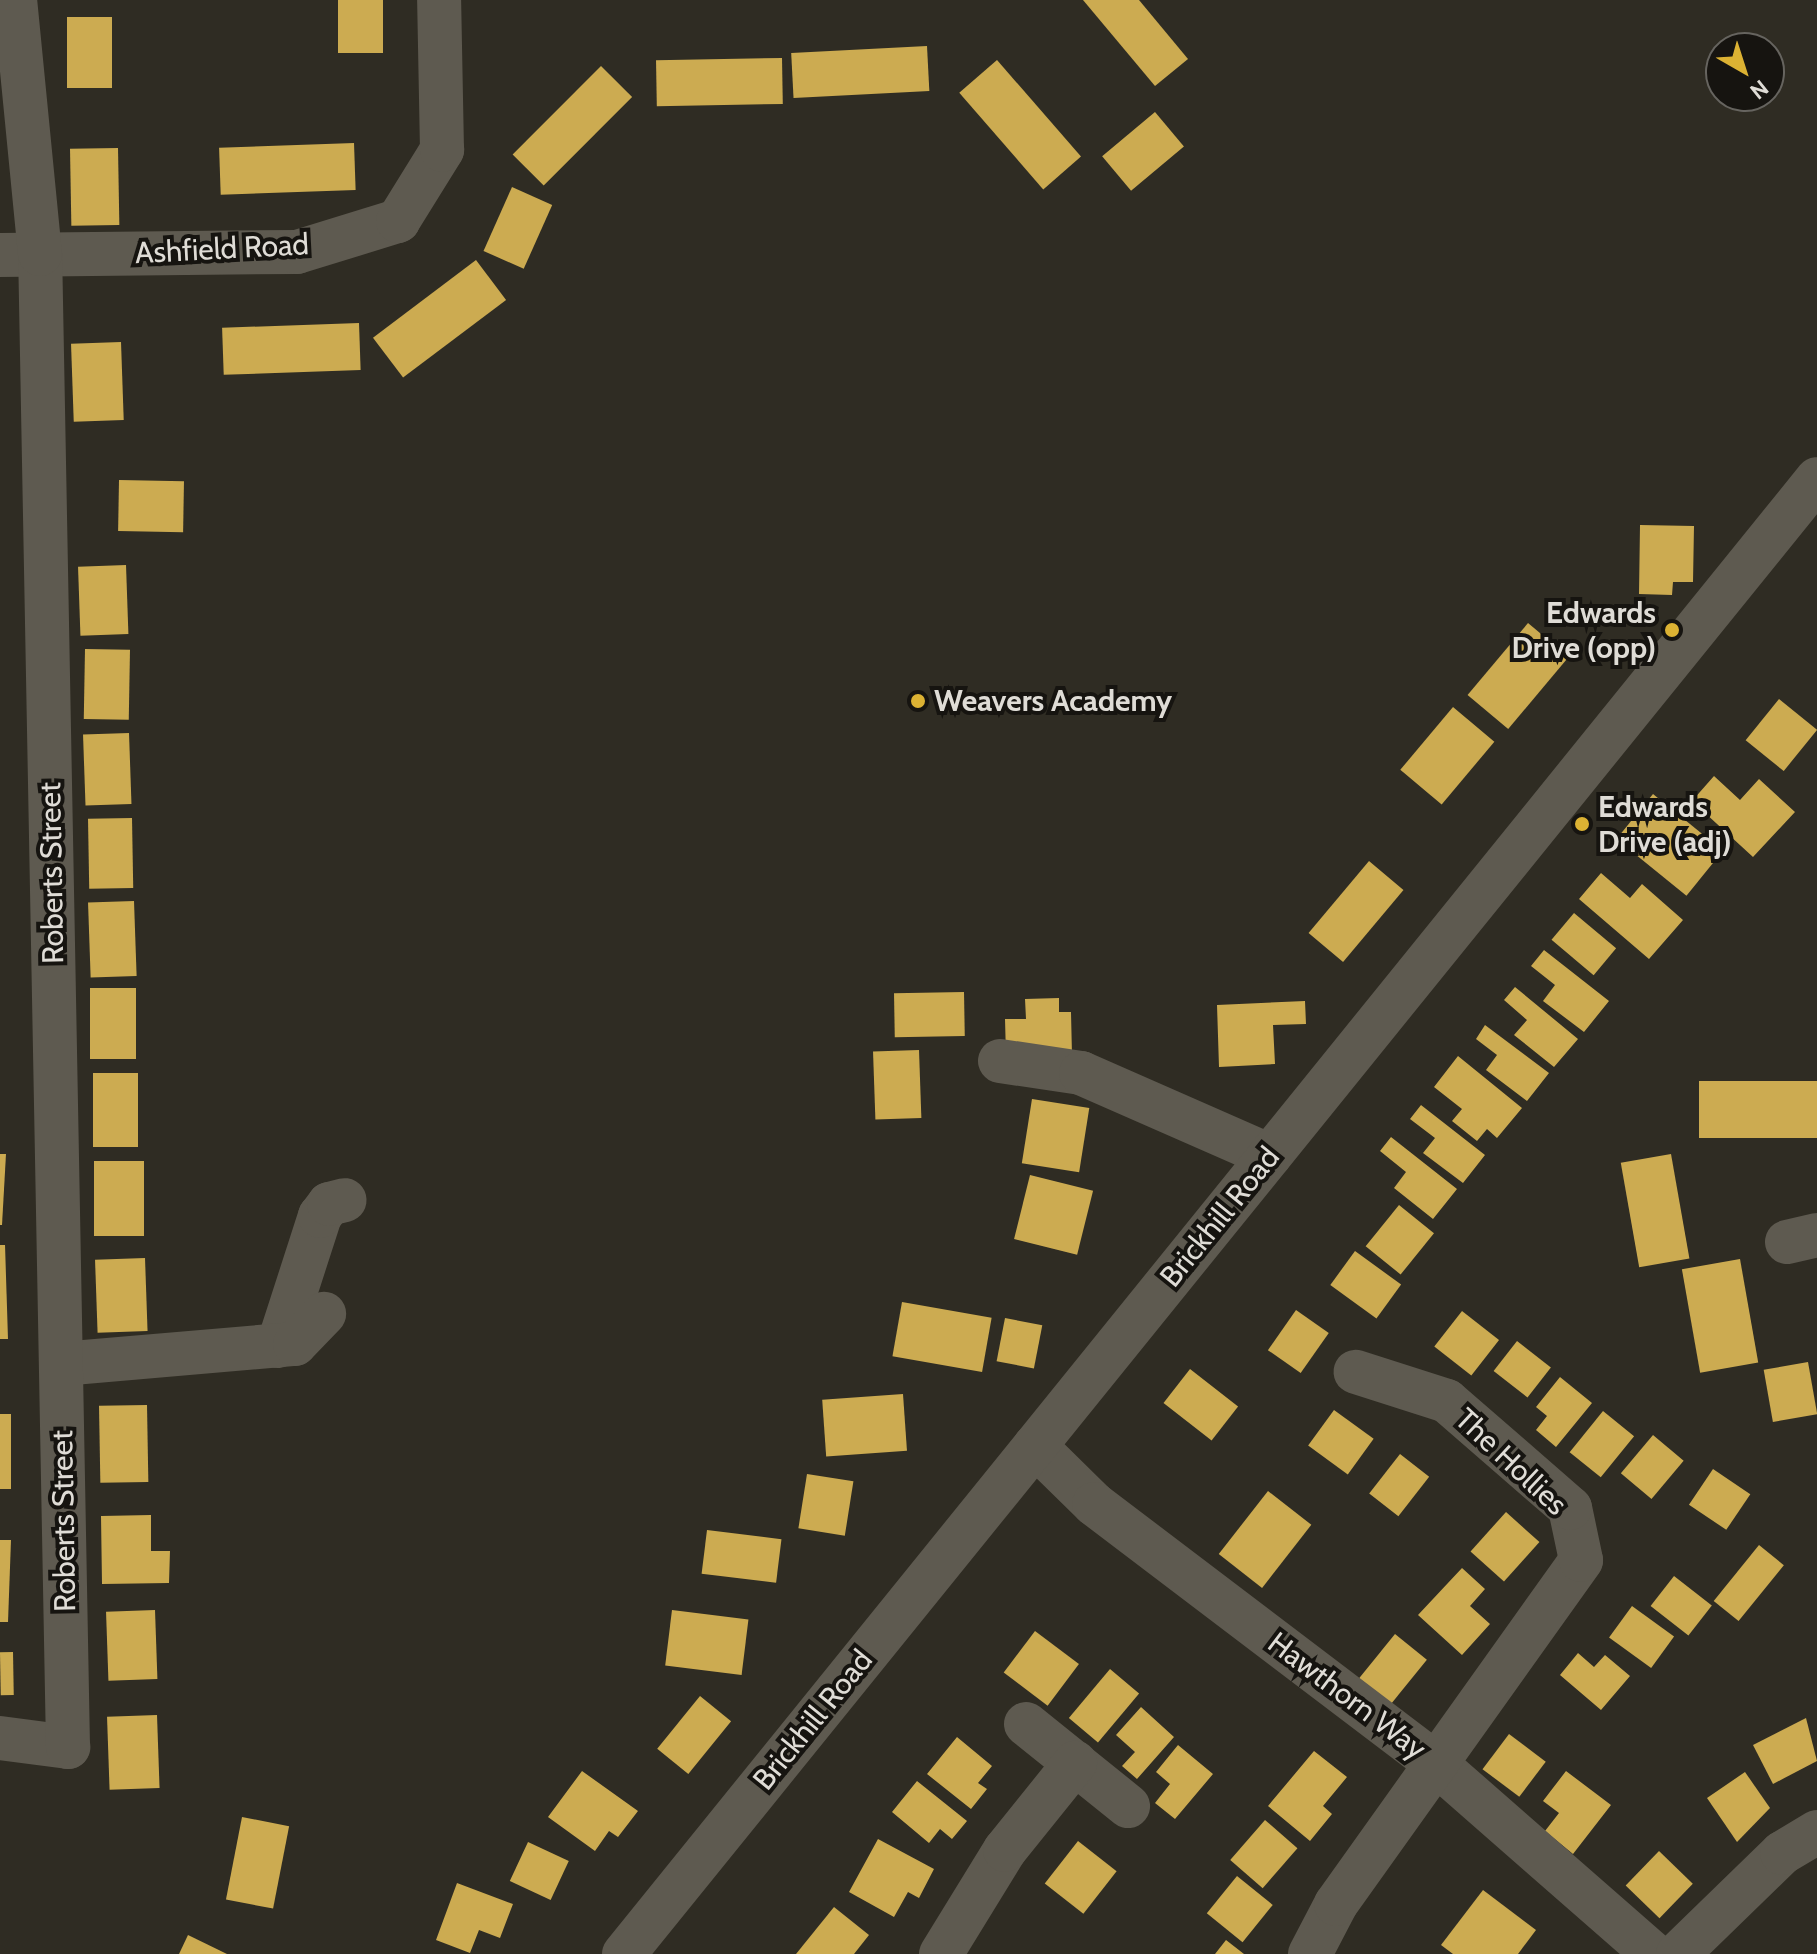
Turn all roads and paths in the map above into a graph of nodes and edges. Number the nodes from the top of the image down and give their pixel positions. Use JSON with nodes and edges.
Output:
{"nodes":[{"id":1,"x":15,"y":0,"type":"edge"},
{"id":2,"x":439,"y":0,"type":"edge"},
{"id":3,"x":20,"y":254,"type":"edge"},
{"id":4,"x":1816,"y":483,"type":"edge"},
{"id":5,"x":1000,"y":1061,"type":"dead end"},
{"id":6,"x":1270,"y":1156,"type":"junction"},
{"id":7,"x":345,"y":1200,"type":"dead end"},
{"id":8,"x":324,"y":1314,"type":"dead end"},
{"id":9,"x":278,"y":1346,"type":"junction"},
{"id":10,"x":61,"y":1364,"type":"junction"},
{"id":11,"x":1356,"y":1372,"type":"dead end"},
{"id":12,"x":1035,"y":1446,"type":"junction"},
{"id":13,"x":1026,"y":1724,"type":"dead end"},
{"id":14,"x":0,"y":1738,"type":"edge"},
{"id":15,"x":1075,"y":1763,"type":"junction"},
{"id":16,"x":1435,"y":1763,"type":"junction"},
{"id":17,"x":1128,"y":1806,"type":"dead end"},
{"id":18,"x":1817,"y":1832,"type":"edge"},
{"id":19,"x":624,"y":1954,"type":"edge"},
{"id":20,"x":941,"y":1954,"type":"edge"},
{"id":21,"x":1310,"y":1954,"type":"edge"},
{"id":22,"x":1653,"y":1954,"type":"edge"},
{"id":23,"x":1678,"y":1954,"type":"edge"}],
"edges":[{"from":1,"to":3,"type":"street","name":"Roberts Street"},
{"from":2,"to":3,"type":"street","name":"Ashfield Road"},
{"from":3,"to":10,"type":"street","name":"Roberts Street"},
{"from":4,"to":6,"type":"street","name":"Brickhill Road"},
{"from":5,"to":6,"type":"street"},
{"from":6,"to":12,"type":"street","name":"Brickhill Road"},
{"from":7,"to":9,"type":"street"},
{"from":8,"to":9,"type":"street"},
{"from":9,"to":10,"type":"street"},
{"from":10,"to":14,"type":"street","name":"Roberts Street"},
{"from":11,"to":16,"type":"street","name":"The Hollies"},
{"from":12,"to":16,"type":"street","name":"Hawthorn Way"},
{"from":12,"to":19,"type":"street","name":"Brickhill Road"},
{"from":13,"to":15,"type":"street"},
{"from":15,"to":17,"type":"street"},
{"from":15,"to":20,"type":"street"},
{"from":16,"to":21,"type":"street","name":"The Hollies"},
{"from":16,"to":22,"type":"street","name":"Hawthorn Way"},
{"from":18,"to":23,"type":"street"}]}
